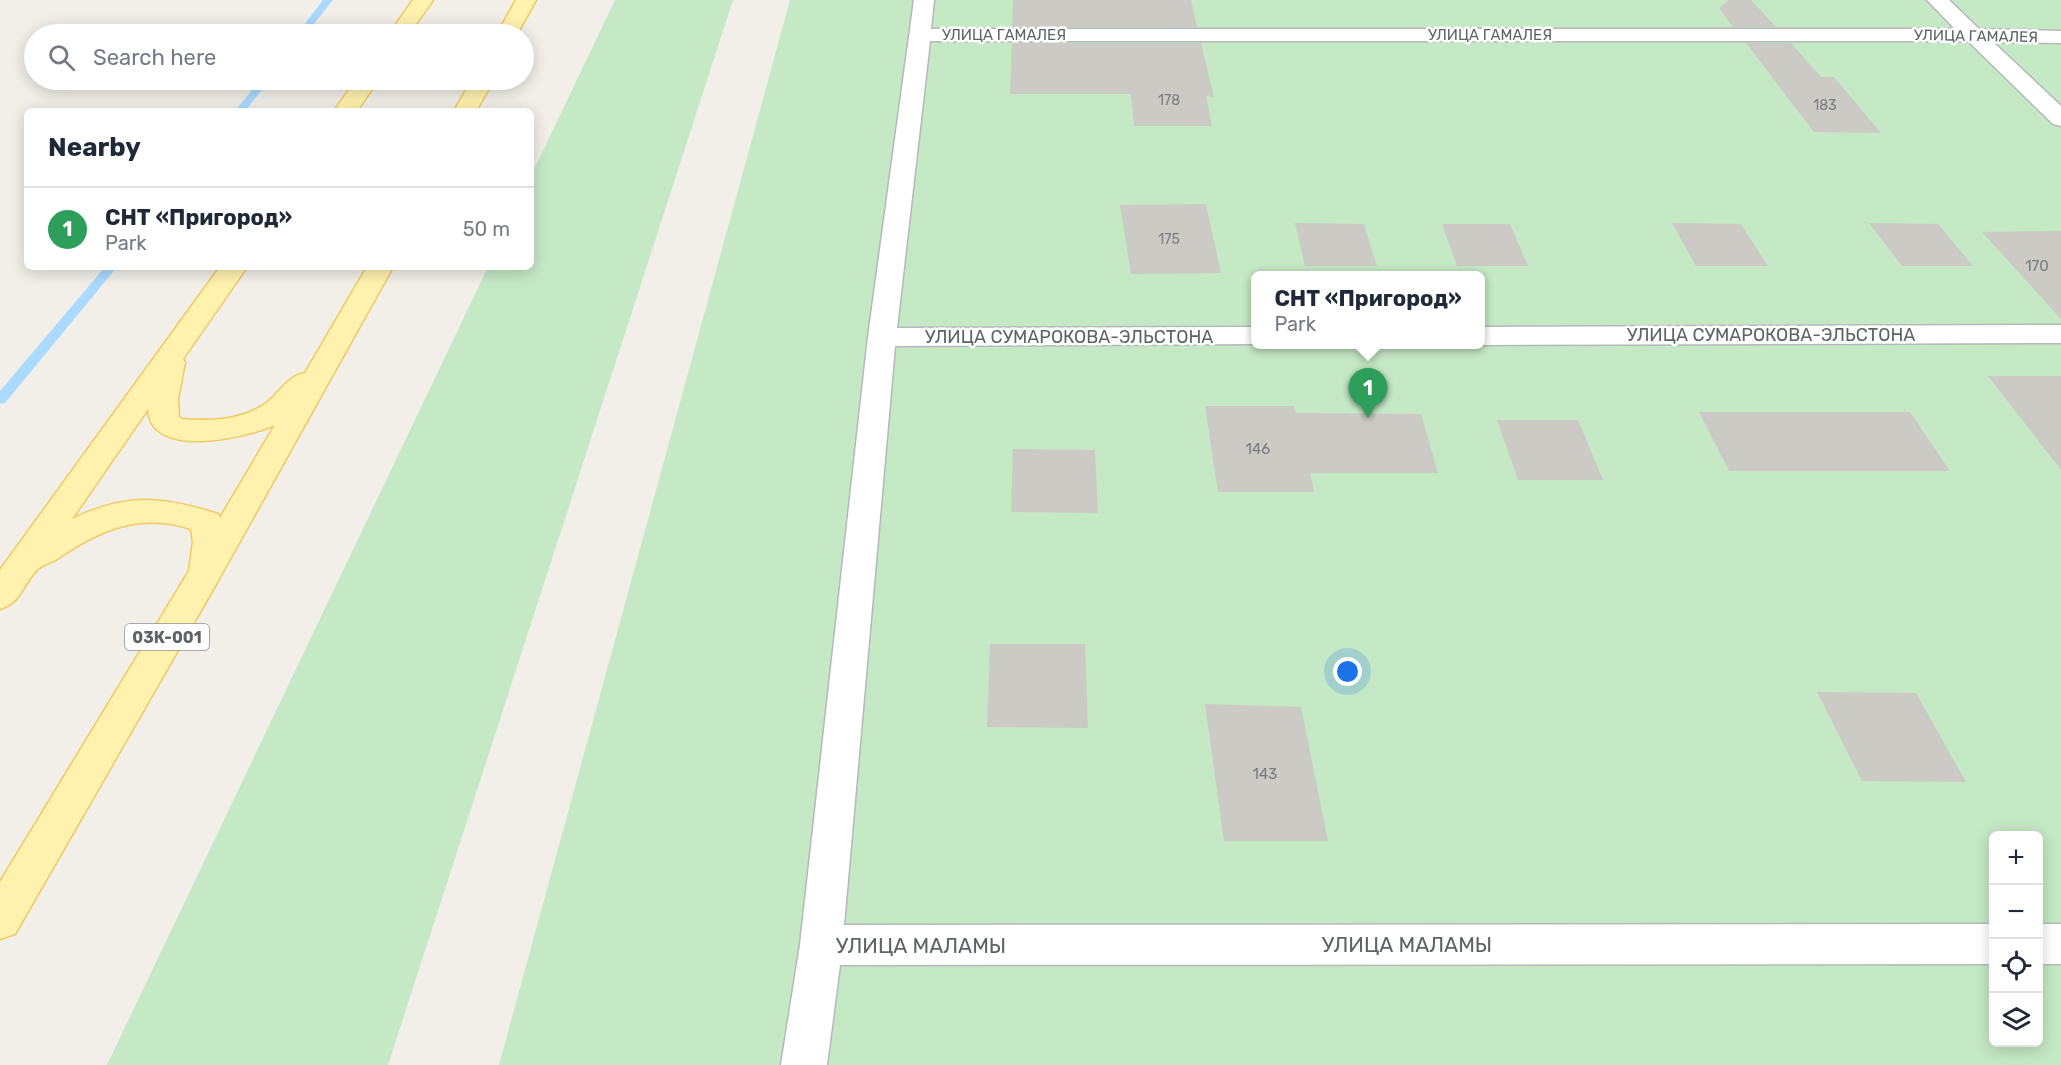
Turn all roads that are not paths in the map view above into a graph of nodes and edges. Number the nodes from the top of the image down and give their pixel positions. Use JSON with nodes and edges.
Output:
{"nodes":[{"id":1,"x":423,"y":0,"type":"edge"},
{"id":2,"x":526,"y":0,"type":"edge"},
{"id":3,"x":924,"y":0,"type":"edge"},
{"id":4,"x":1937,"y":0,"type":"edge"},
{"id":5,"x":406,"y":24,"type":"edge"},
{"id":6,"x":513,"y":24,"type":"edge"},
{"id":7,"x":920,"y":35,"type":"junction"},
{"id":8,"x":1975,"y":35,"type":"junction"},
{"id":9,"x":2061,"y":37,"type":"edge"},
{"id":10,"x":360,"y":90,"type":"edge"},
{"id":11,"x":477,"y":90,"type":"edge"},
{"id":12,"x":347,"y":108,"type":"edge"},
{"id":13,"x":467,"y":108,"type":"edge"},
{"id":14,"x":2061,"y":119,"type":"edge"},
{"id":15,"x":232,"y":270,"type":"edge"},
{"id":16,"x":378,"y":270,"type":"edge"},
{"id":17,"x":2061,"y":334,"type":"edge"},
{"id":18,"x":1251,"y":336,"type":"edge"},
{"id":19,"x":1485,"y":336,"type":"edge"},
{"id":20,"x":882,"y":337,"type":"junction"},
{"id":21,"x":333,"y":352,"type":"junction"},
{"id":22,"x":172,"y":355,"type":"junction"},
{"id":23,"x":203,"y":577,"type":"junction"},
{"id":24,"x":9,"y":583,"type":"edge"},
{"id":25,"x":0,"y":920,"type":"edge"},
{"id":26,"x":1989,"y":944,"type":"edge"},
{"id":27,"x":2043,"y":944,"type":"edge"},
{"id":28,"x":2061,"y":944,"type":"edge"},
{"id":29,"x":821,"y":945,"type":"junction"},
{"id":30,"x":804,"y":1065,"type":"edge"}],
"edges":[{"from":1,"to":5,"type":"main road"},
{"from":2,"to":6,"type":"main road"},
{"from":3,"to":7,"type":"street"},
{"from":4,"to":8,"type":"street"},
{"from":7,"to":8,"type":"street","name":"УЛИЦА ГАМАЛЕЯ"},
{"from":7,"to":20,"type":"street"},
{"from":8,"to":9,"type":"street","name":"УЛИЦА ГАМАЛЕЯ"},
{"from":8,"to":14,"type":"street"},
{"from":10,"to":12,"type":"main road"},
{"from":11,"to":13,"type":"main road"},
{"from":15,"to":22,"type":"main road","number":"03К-001"},
{"from":16,"to":21,"type":"main road","number":"03К-001"},
{"from":17,"to":19,"type":"street","name":"УЛИЦА СУМАРОКОВА-ЭЛЬСТОНА"},
{"from":18,"to":20,"type":"street","name":"УЛИЦА СУМАРОКОВА-ЭЛЬСТОНА"},
{"from":20,"to":29,"type":"street"},
{"from":21,"to":22,"type":"main road","number":"03К-001"},
{"from":21,"to":23,"type":"main road","number":"03К-001"},
{"from":22,"to":24,"type":"main road","number":"03К-001"},
{"from":23,"to":24,"type":"main road","number":"03К-001"},
{"from":23,"to":25,"type":"main road","number":"03К-001"},
{"from":26,"to":29,"type":"street","name":"УЛИЦА МАЛАМЫ"},
{"from":27,"to":28,"type":"street"},
{"from":29,"to":30,"type":"street"}]}
